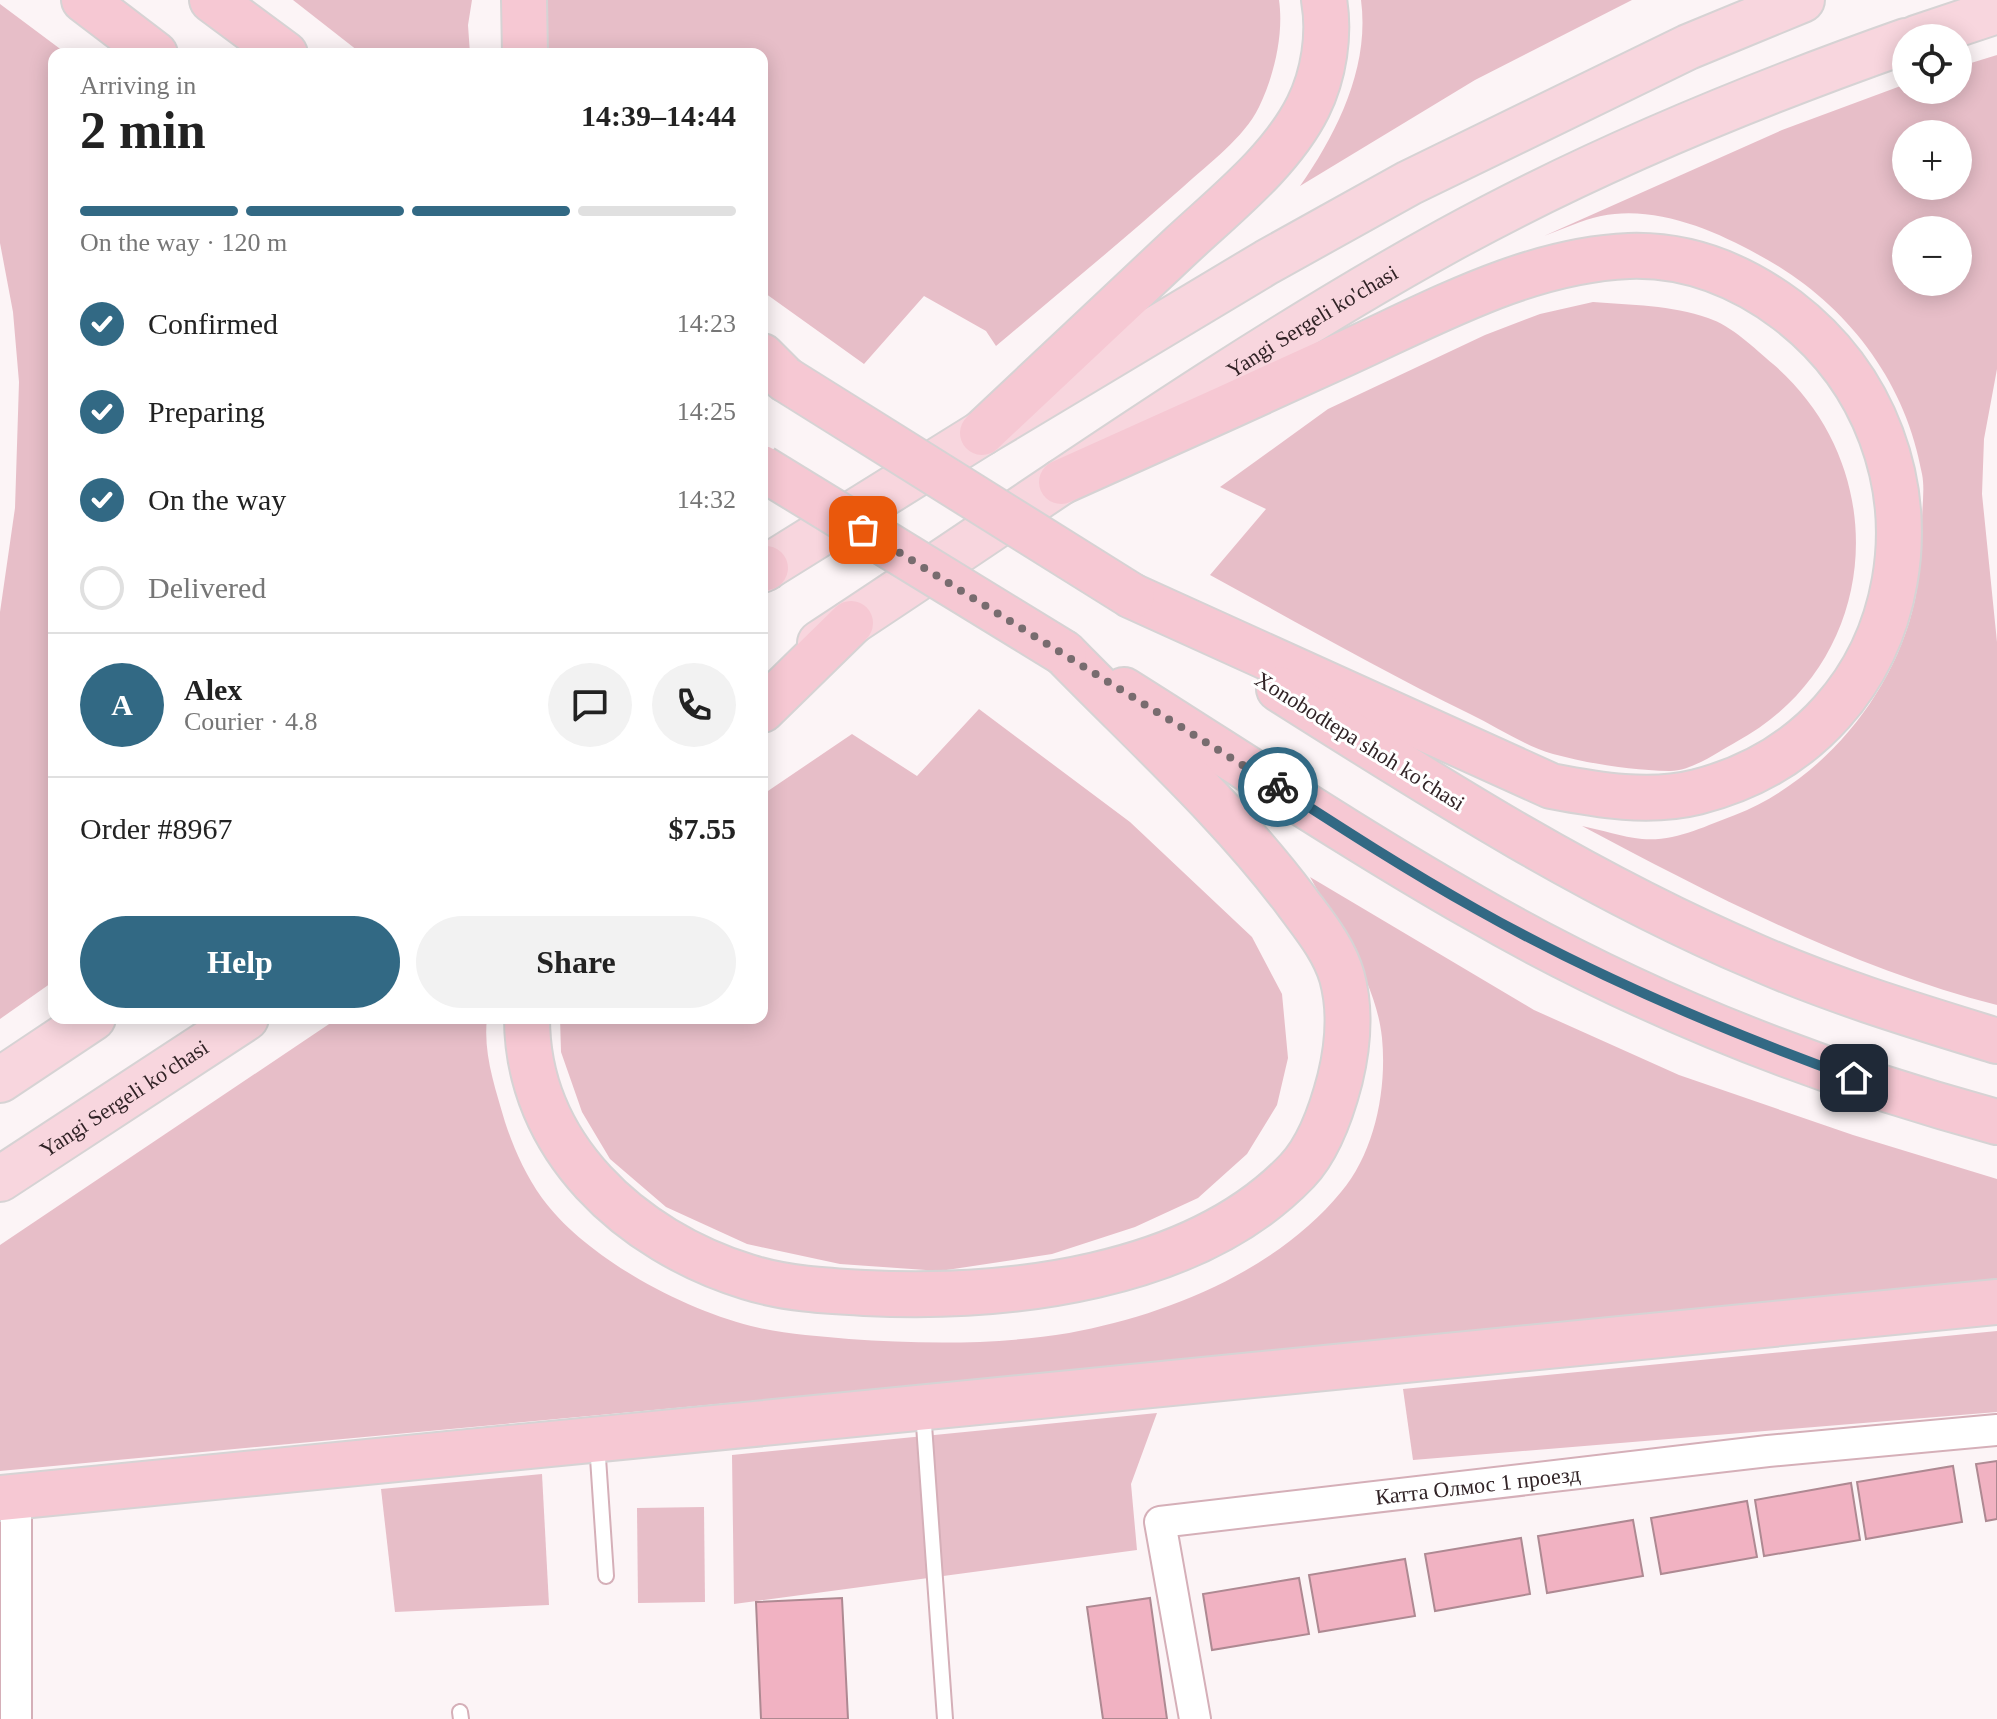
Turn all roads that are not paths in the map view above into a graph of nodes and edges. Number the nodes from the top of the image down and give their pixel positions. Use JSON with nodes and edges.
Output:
{"nodes":[{"id":1,"x":84,"y":0,"type":"edge"},
{"id":2,"x":212,"y":0,"type":"edge"},
{"id":3,"x":524,"y":0,"type":"edge"},
{"id":4,"x":1324,"y":0,"type":"edge"},
{"id":5,"x":1802,"y":0,"type":"edge"},
{"id":6,"x":1997,"y":11,"type":"edge"},
{"id":7,"x":1958,"y":24,"type":"edge"},
{"id":8,"x":1892,"y":46,"type":"edge"},
{"id":9,"x":147,"y":48,"type":"edge"},
{"id":10,"x":277,"y":48,"type":"edge"},
{"id":11,"x":525,"y":48,"type":"edge"},
{"id":12,"x":770,"y":366,"type":"edge"},
{"id":13,"x":982,"y":433,"type":"junction"},
{"id":14,"x":768,"y":472,"type":"edge"},
{"id":15,"x":1061,"y":482,"type":"junction"},
{"id":16,"x":768,"y":566,"type":"edge"},
{"id":17,"x":1132,"y":596,"type":"junction"},
{"id":18,"x":851,"y":623,"type":"junction"},
{"id":19,"x":1064,"y":653,"type":"junction"},
{"id":20,"x":768,"y":677,"type":"edge"},
{"id":21,"x":768,"y":704,"type":"edge"},
{"id":22,"x":84,"y":1024,"type":"edge"},
{"id":23,"x":237,"y":1024,"type":"edge"},
{"id":24,"x":528,"y":1024,"type":"edge"},
{"id":25,"x":1997,"y":1041,"type":"edge"},
{"id":26,"x":0,"y":1080,"type":"edge"},
{"id":27,"x":1997,"y":1122,"type":"edge"},
{"id":28,"x":0,"y":1179,"type":"edge"},
{"id":29,"x":1997,"y":1302,"type":"edge"},
{"id":30,"x":922,"y":1407,"type":"junction"},
{"id":31,"x":1997,"y":1430,"type":"edge"},
{"id":32,"x":597,"y":1439,"type":"junction"},
{"id":33,"x":8,"y":1497,"type":"edge"},
{"id":34,"x":8,"y":1575,"type":"edge"},
{"id":35,"x":606,"y":1576,"type":"dead end"},
{"id":36,"x":16,"y":1719,"type":"edge"},
{"id":37,"x":945,"y":1719,"type":"edge"},
{"id":38,"x":1195,"y":1719,"type":"edge"}],
"edges":[{"from":1,"to":9,"type":"highway"},
{"from":2,"to":10,"type":"highway"},
{"from":3,"to":11,"type":"highway"},
{"from":4,"to":13,"type":"highway"},
{"from":5,"to":13,"type":"main road"},
{"from":6,"to":7,"type":"main road"},
{"from":8,"to":15,"type":"main road","name":"Yangi Sergeli ko'chasi"},
{"from":12,"to":17,"type":"highway","name":"Xonobodtepa shoh ko'chasi","bridge":true},
{"from":13,"to":16,"type":"main road"},
{"from":14,"to":19,"type":"highway","bridge":true},
{"from":15,"to":17,"type":"highway"},
{"from":15,"to":18,"type":"main road","name":"Yangi Sergeli ko'chasi"},
{"from":17,"to":25,"type":"highway","name":"Xonobodtepa shoh ko'chasi"},
{"from":18,"to":20,"type":"main road","name":"Yangi Sergeli ko'chasi"},
{"from":18,"to":21,"type":"highway"},
{"from":19,"to":24,"type":"highway"},
{"from":19,"to":27,"type":"highway"},
{"from":22,"to":26,"type":"main road"},
{"from":23,"to":28,"type":"main road","name":"Yangi Sergeli ko'chasi"},
{"from":29,"to":30,"type":"highway"},
{"from":30,"to":32,"type":"highway"},
{"from":30,"to":37,"type":"lane"},
{"from":31,"to":38,"type":"street","name":"Катта Олмос 1 проезд"},
{"from":32,"to":33,"type":"highway"},
{"from":32,"to":35,"type":"lane"},
{"from":33,"to":34,"type":"street"},
{"from":34,"to":36,"type":"street"}]}
